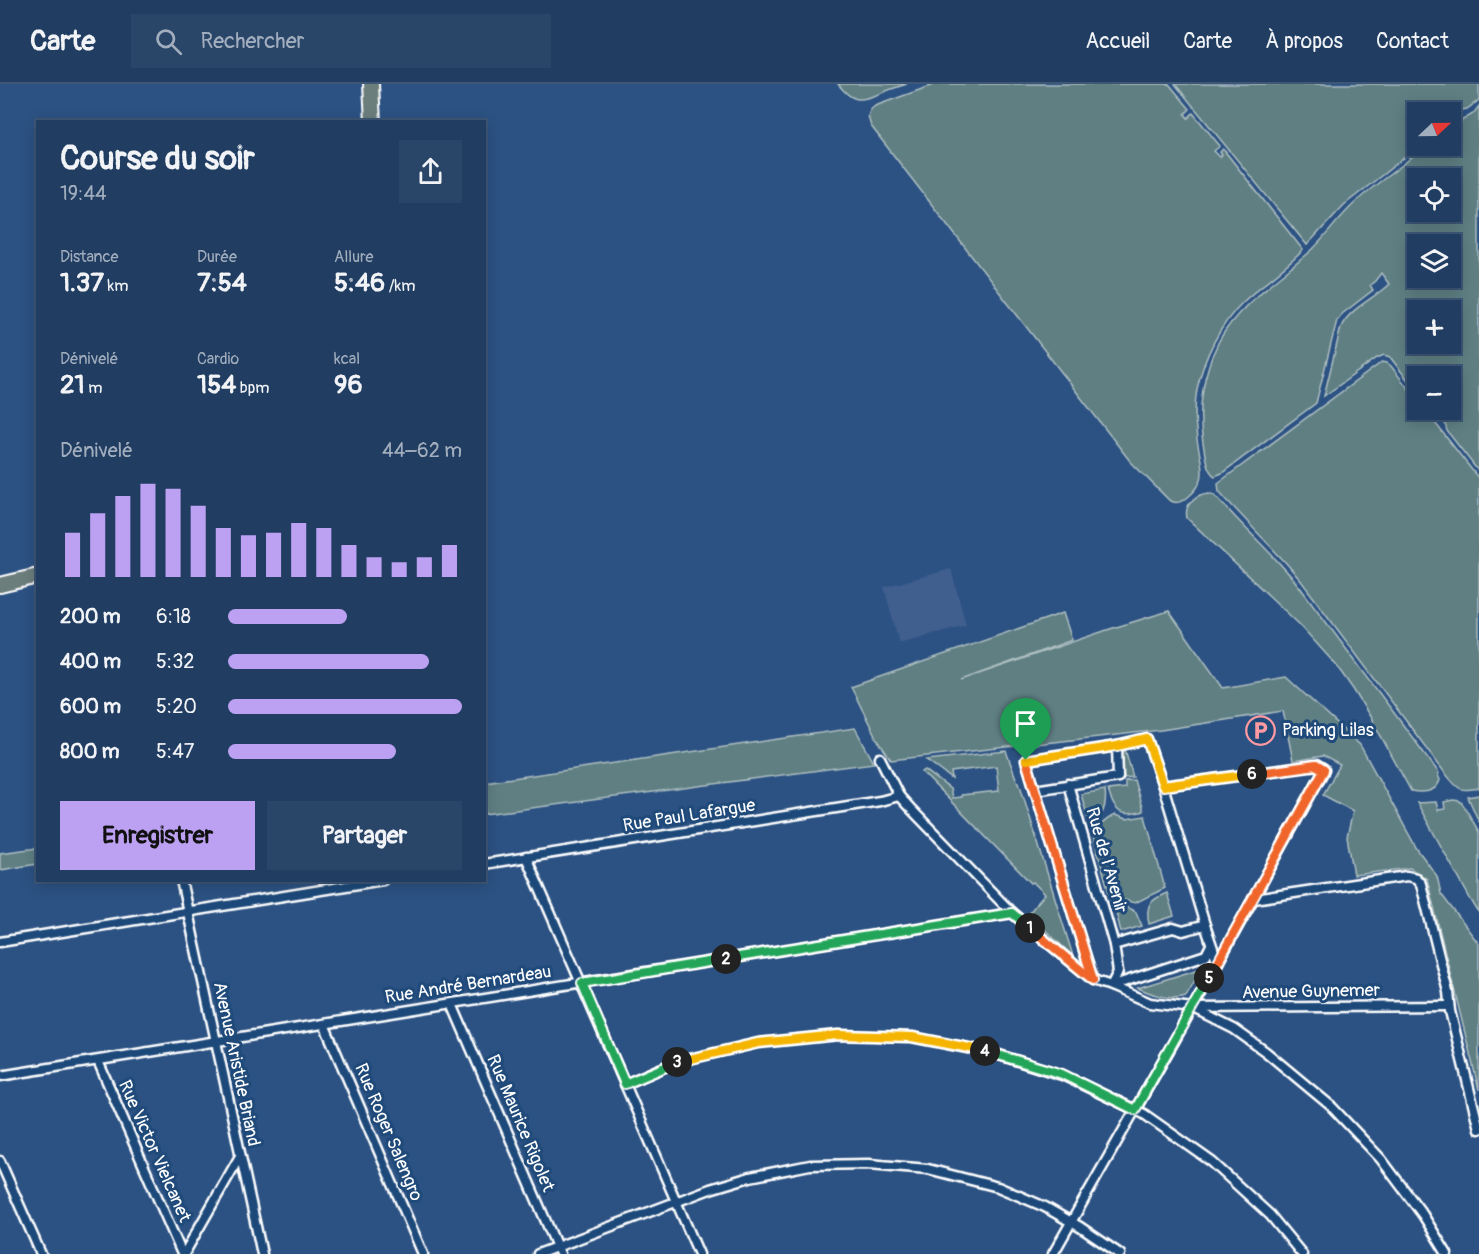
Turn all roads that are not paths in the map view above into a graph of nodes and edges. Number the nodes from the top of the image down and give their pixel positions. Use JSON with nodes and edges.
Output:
{"nodes":[{"id":1,"x":371,"y":84,"type":"edge"},
{"id":2,"x":373,"y":120,"type":"edge"},
{"id":3,"x":36,"y":576,"type":"edge"},
{"id":4,"x":0,"y":585,"type":"edge"},
{"id":5,"x":1117,"y":746,"type":"junction"},
{"id":6,"x":880,"y":758,"type":"dead end"},
{"id":7,"x":1068,"y":784,"type":"junction"},
{"id":8,"x":1163,"y":786,"type":"junction"},
{"id":9,"x":1035,"y":790,"type":"junction"},
{"id":10,"x":899,"y":796,"type":"junction"},
{"id":11,"x":526,"y":857,"type":"junction"},
{"id":12,"x":486,"y":864,"type":"edge"},
{"id":13,"x":181,"y":882,"type":"edge"},
{"id":14,"x":371,"y":882,"type":"edge"},
{"id":15,"x":1254,"y":899,"type":"junction"},
{"id":16,"x":188,"y":912,"type":"junction"},
{"id":17,"x":1012,"y":913,"type":"junction"},
{"id":18,"x":1205,"y":925,"type":"junction"},
{"id":19,"x":0,"y":942,"type":"edge"},
{"id":20,"x":1114,"y":945,"type":"junction"},
{"id":21,"x":1211,"y":945,"type":"junction"},
{"id":22,"x":1218,"y":963,"type":"junction"},
{"id":23,"x":1093,"y":980,"type":"junction"},
{"id":24,"x":582,"y":983,"type":"junction"},
{"id":25,"x":1111,"y":986,"type":"junction"},
{"id":26,"x":452,"y":1004,"type":"junction"},
{"id":27,"x":1448,"y":1006,"type":"junction"},
{"id":28,"x":1193,"y":1008,"type":"junction"},
{"id":29,"x":324,"y":1024,"type":"junction"},
{"id":30,"x":215,"y":1042,"type":"junction"},
{"id":31,"x":98,"y":1061,"type":"junction"},
{"id":32,"x":0,"y":1076,"type":"edge"},
{"id":33,"x":625,"y":1084,"type":"junction"},
{"id":34,"x":1135,"y":1110,"type":"junction"},
{"id":35,"x":1479,"y":1129,"type":"edge"},
{"id":36,"x":240,"y":1156,"type":"junction"},
{"id":37,"x":0,"y":1161,"type":"edge"},
{"id":38,"x":676,"y":1201,"type":"junction"},
{"id":39,"x":1071,"y":1222,"type":"junction"},
{"id":40,"x":558,"y":1250,"type":"edge"},
{"id":41,"x":40,"y":1254,"type":"edge"},
{"id":42,"x":183,"y":1254,"type":"edge"},
{"id":43,"x":262,"y":1254,"type":"edge"},
{"id":44,"x":423,"y":1254,"type":"edge"},
{"id":45,"x":538,"y":1254,"type":"edge"},
{"id":46,"x":699,"y":1254,"type":"edge"},
{"id":47,"x":1053,"y":1254,"type":"edge"},
{"id":48,"x":1120,"y":1254,"type":"edge"},
{"id":49,"x":1302,"y":1254,"type":"edge"},
{"id":50,"x":1447,"y":1254,"type":"edge"}],
"edges":[{"from":1,"to":2,"type":"main road"},
{"from":3,"to":4,"type":"main road"},
{"from":5,"to":7,"type":"street","name":"Rue de l'Avenir"},
{"from":5,"to":8,"type":"street"},
{"from":5,"to":9,"type":"street"},
{"from":6,"to":10,"type":"street","name":"Avenue Guynemer"},
{"from":7,"to":9,"type":"street","name":"Rue de l'Avenir"},
{"from":7,"to":20,"type":"street","name":"Rue de l'Avenir"},
{"from":8,"to":15,"type":"street"},
{"from":8,"to":18,"type":"street"},
{"from":9,"to":23,"type":"street"},
{"from":10,"to":11,"type":"street","name":"Rue Paul Lafargue"},
{"from":10,"to":17,"type":"street","name":"Avenue Guynemer"},
{"from":11,"to":12,"type":"street","name":"Rue Paul Lafargue"},
{"from":11,"to":24,"type":"street"},
{"from":13,"to":16,"type":"street","name":"Avenue Aristide Briand"},
{"from":14,"to":16,"type":"street"},
{"from":15,"to":22,"type":"street"},
{"from":15,"to":27,"type":"street"},
{"from":16,"to":19,"type":"street"},
{"from":16,"to":30,"type":"street","name":"Avenue Aristide Briand"},
{"from":17,"to":23,"type":"street","name":"Avenue Guynemer"},
{"from":17,"to":24,"type":"street","name":"Rue André Bernardeau"},
{"from":18,"to":20,"type":"street"},
{"from":18,"to":21,"type":"street"},
{"from":20,"to":25,"type":"street","name":"Rue de l'Avenir"},
{"from":21,"to":22,"type":"street"},
{"from":21,"to":25,"type":"street"},
{"from":22,"to":28,"type":"street"},
{"from":23,"to":25,"type":"street","name":"Avenue Guynemer"},
{"from":24,"to":26,"type":"street","name":"Rue André Bernardeau"},
{"from":24,"to":33,"type":"street"},
{"from":25,"to":28,"type":"street","name":"Avenue Guynemer"},
{"from":26,"to":29,"type":"street","name":"Rue André Bernardeau"},
{"from":26,"to":40,"type":"street","name":"Rue Maurice Rigolet"},
{"from":27,"to":28,"type":"street","name":"Avenue Guynemer"},
{"from":27,"to":35,"type":"street"},
{"from":28,"to":34,"type":"street"},
{"from":28,"to":50,"type":"street"},
{"from":29,"to":30,"type":"street","name":"Rue André Bernardeau"},
{"from":29,"to":44,"type":"street","name":"Rue Roger Salengro"},
{"from":30,"to":31,"type":"street","name":"Rue André Bernardeau"},
{"from":30,"to":36,"type":"street","name":"Avenue Aristide Briand"},
{"from":31,"to":32,"type":"street","name":"Rue André Bernardeau"},
{"from":31,"to":42,"type":"street","name":"Rue Victor Vielcanet"},
{"from":33,"to":34,"type":"street"},
{"from":33,"to":38,"type":"street"},
{"from":34,"to":39,"type":"street"},
{"from":34,"to":49,"type":"street"},
{"from":36,"to":42,"type":"street"},
{"from":36,"to":43,"type":"street","name":"Avenue Aristide Briand"},
{"from":37,"to":41,"type":"street"},
{"from":38,"to":39,"type":"street"},
{"from":38,"to":40,"type":"street"},
{"from":38,"to":46,"type":"street"},
{"from":39,"to":47,"type":"street"},
{"from":39,"to":48,"type":"street"},
{"from":40,"to":45,"type":"street"}]}
